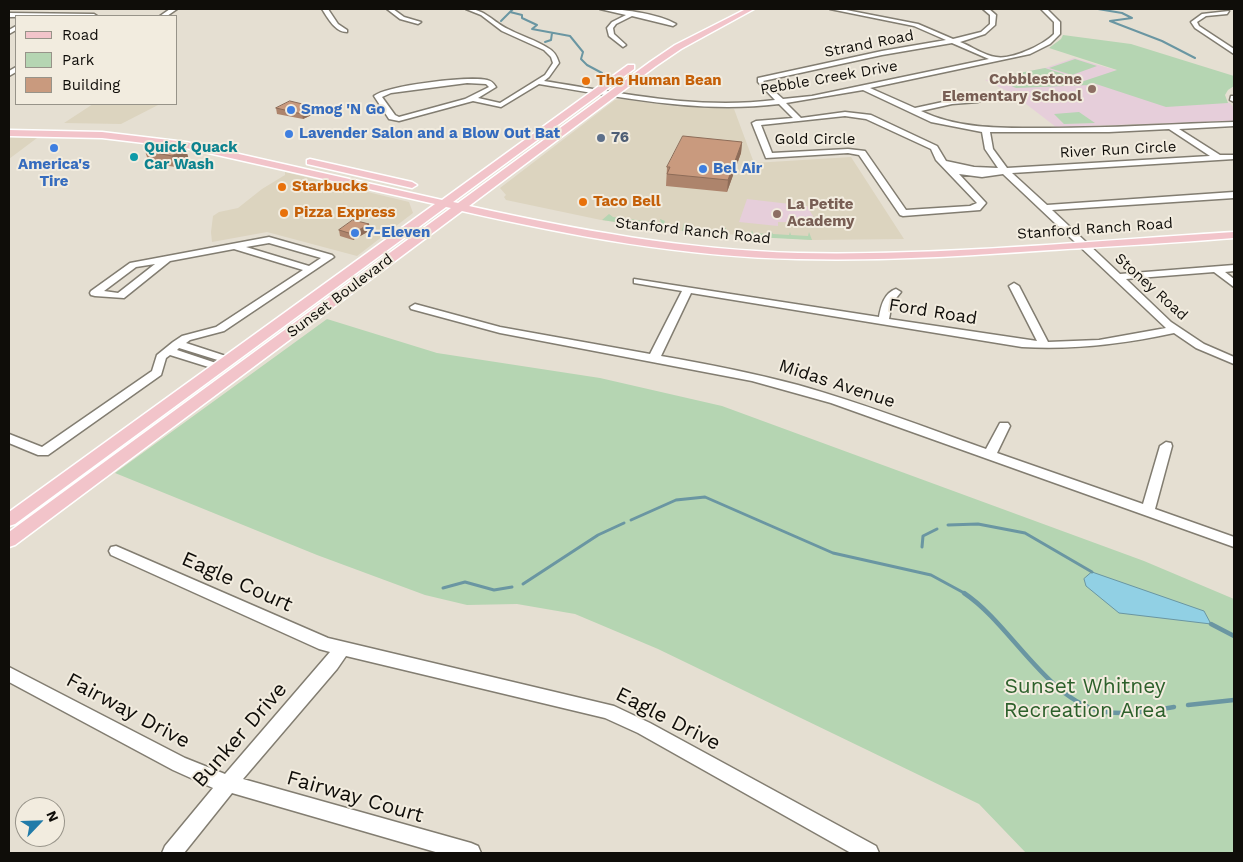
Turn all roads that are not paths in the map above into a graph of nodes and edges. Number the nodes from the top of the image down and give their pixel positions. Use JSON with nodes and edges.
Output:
{"nodes":[{"id":1,"x":325,"y":9,"type":"edge"},
{"id":2,"x":390,"y":9,"type":"edge"},
{"id":3,"x":469,"y":9,"type":"edge"},
{"id":4,"x":607,"y":9,"type":"edge"},
{"id":5,"x":735,"y":9,"type":"edge"},
{"id":6,"x":751,"y":9,"type":"edge"},
{"id":7,"x":834,"y":9,"type":"edge"},
{"id":8,"x":986,"y":9,"type":"edge"},
{"id":9,"x":1044,"y":9,"type":"edge"},
{"id":10,"x":1219,"y":9,"type":"edge"},
{"id":11,"x":1227,"y":12,"type":"junction"},
{"id":12,"x":632,"y":14,"type":"junction"},
{"id":13,"x":1234,"y":14,"type":"edge"},
{"id":14,"x":418,"y":22,"type":"dead end"},
{"id":15,"x":673,"y":24,"type":"dead end"},
{"id":16,"x":345,"y":31,"type":"dead end"},
{"id":17,"x":954,"y":41,"type":"junction"},
{"id":18,"x":622,"y":45,"type":"dead end"},
{"id":19,"x":658,"y":49,"type":"dead end"},
{"id":20,"x":1233,"y":50,"type":"edge"},
{"id":21,"x":997,"y":60,"type":"junction"},
{"id":22,"x":639,"y":61,"type":"dead end"},
{"id":23,"x":539,"y":82,"type":"junction"},
{"id":24,"x":865,"y":88,"type":"junction"},
{"id":25,"x":597,"y":92,"type":"junction"},
{"id":26,"x":612,"y":94,"type":"junction"},
{"id":27,"x":475,"y":97,"type":"junction"},
{"id":28,"x":978,"y":100,"type":"dead end"},
{"id":29,"x":780,"y":103,"type":"junction"},
{"id":30,"x":912,"y":111,"type":"junction"},
{"id":31,"x":799,"y":120,"type":"junction"},
{"id":32,"x":1234,"y":124,"type":"edge"},
{"id":33,"x":9,"y":127,"type":"edge"},
{"id":34,"x":1171,"y":127,"type":"junction"},
{"id":35,"x":986,"y":130,"type":"junction"},
{"id":36,"x":9,"y":133,"type":"edge"},
{"id":37,"x":186,"y":145,"type":"junction"},
{"id":38,"x":234,"y":145,"type":"dead end"},
{"id":39,"x":249,"y":148,"type":"dead end"},
{"id":40,"x":1234,"y":157,"type":"edge"},
{"id":41,"x":1218,"y":158,"type":"junction"},
{"id":42,"x":251,"y":159,"type":"junction"},
{"id":43,"x":944,"y":163,"type":"junction"},
{"id":44,"x":952,"y":171,"type":"junction"},
{"id":45,"x":1004,"y":171,"type":"junction"},
{"id":46,"x":1234,"y":196,"type":"edge"},
{"id":47,"x":462,"y":200,"type":"junction"},
{"id":48,"x":445,"y":202,"type":"junction"},
{"id":49,"x":1043,"y":208,"type":"junction"},
{"id":50,"x":1234,"y":226,"type":"edge"},
{"id":51,"x":1234,"y":235,"type":"edge"},
{"id":52,"x":1073,"y":236,"type":"junction"},
{"id":53,"x":668,"y":237,"type":"junction"},
{"id":54,"x":632,"y":241,"type":"junction"},
{"id":55,"x":1082,"y":245,"type":"junction"},
{"id":56,"x":234,"y":246,"type":"junction"},
{"id":57,"x":700,"y":249,"type":"junction"},
{"id":58,"x":167,"y":259,"type":"junction"},
{"id":59,"x":1234,"y":268,"type":"edge"},
{"id":60,"x":1216,"y":269,"type":"junction"},
{"id":61,"x":310,"y":270,"type":"junction"},
{"id":62,"x":1116,"y":277,"type":"junction"},
{"id":63,"x":638,"y":281,"type":"dead end"},
{"id":64,"x":1234,"y":284,"type":"edge"},
{"id":65,"x":1014,"y":286,"type":"dead end"},
{"id":66,"x":688,"y":289,"type":"junction"},
{"id":67,"x":896,"y":292,"type":"dead end"},
{"id":68,"x":415,"y":307,"type":"dead end"},
{"id":69,"x":883,"y":321,"type":"junction"},
{"id":70,"x":1174,"y":330,"type":"junction"},
{"id":71,"x":1044,"y":345,"type":"junction"},
{"id":72,"x":173,"y":348,"type":"junction"},
{"id":73,"x":654,"y":358,"type":"junction"},
{"id":74,"x":1234,"y":361,"type":"edge"},
{"id":75,"x":223,"y":364,"type":"junction"},
{"id":76,"x":1004,"y":426,"type":"dead end"},
{"id":77,"x":9,"y":438,"type":"edge"},
{"id":78,"x":1166,"y":446,"type":"dead end"},
{"id":79,"x":990,"y":455,"type":"junction"},
{"id":80,"x":1148,"y":511,"type":"junction"},
{"id":81,"x":9,"y":520,"type":"edge"},
{"id":82,"x":9,"y":541,"type":"edge"},
{"id":83,"x":1234,"y":542,"type":"edge"},
{"id":84,"x":116,"y":551,"type":"dead end"},
{"id":85,"x":342,"y":648,"type":"junction"},
{"id":86,"x":9,"y":674,"type":"edge"},
{"id":87,"x":228,"y":784,"type":"junction"},
{"id":88,"x":172,"y":853,"type":"edge"},
{"id":89,"x":471,"y":853,"type":"edge"},
{"id":90,"x":869,"y":853,"type":"edge"}],
"edges":[{"from":1,"to":16,"type":"street"},
{"from":2,"to":14,"type":"street"},
{"from":3,"to":23,"type":"street"},
{"from":4,"to":12,"type":"street"},
{"from":5,"to":19,"type":"main road"},
{"from":6,"to":26,"type":"main road","name":"Sunset Boulevard"},
{"from":7,"to":17,"type":"street"},
{"from":8,"to":17,"type":"street","name":"Strand Road"},
{"from":9,"to":21,"type":"street","name":"Pebble Creek Drive"},
{"from":10,"to":11,"type":"street"},
{"from":11,"to":13,"type":"street"},
{"from":11,"to":20,"type":"street"},
{"from":12,"to":15,"type":"street"},
{"from":12,"to":18,"type":"street"},
{"from":17,"to":21,"type":"street"},
{"from":17,"to":29,"type":"street","name":"Strand Road"},
{"from":21,"to":24,"type":"street","name":"Pebble Creek Drive"},
{"from":22,"to":25,"type":"main road","name":"Sunset Boulevard"},
{"from":23,"to":25,"type":"street","name":"Pebble Creek Drive"},
{"from":23,"to":27,"type":"street"},
{"from":24,"to":29,"type":"street","name":"Pebble Creek Drive"},
{"from":24,"to":30,"type":"street"},
{"from":25,"to":26,"type":"street","name":"Pebble Creek Drive"},
{"from":25,"to":47,"type":"main road","name":"Sunset Boulevard"},
{"from":26,"to":29,"type":"street","name":"Pebble Creek Drive"},
{"from":26,"to":47,"type":"main road","name":"Sunset Boulevard"},
{"from":27,"to":27,"type":"street"},
{"from":28,"to":30,"type":"street"},
{"from":29,"to":31,"type":"street","name":"Gold Circle"},
{"from":30,"to":35,"type":"street"},
{"from":31,"to":43,"type":"street","name":"Gold Circle"},
{"from":31,"to":44,"type":"street","name":"Gold Circle"},
{"from":32,"to":34,"type":"street"},
{"from":33,"to":38,"type":"main road"},
{"from":34,"to":35,"type":"street"},
{"from":34,"to":41,"type":"street"},
{"from":35,"to":45,"type":"street","name":"Stoney Road"},
{"from":36,"to":37,"type":"main road","name":"Stanford Ranch Road"},
{"from":37,"to":39,"type":"main road"},
{"from":37,"to":42,"type":"main road","name":"Stanford Ranch Road"},
{"from":40,"to":41,"type":"street","name":"River Run Circle"},
{"from":41,"to":45,"type":"street","name":"River Run Circle"},
{"from":42,"to":47,"type":"main road","name":"Stanford Ranch Road"},
{"from":42,"to":48,"type":"main road","name":"Stanford Ranch Road"},
{"from":43,"to":44,"type":"street","name":"Gold Circle"},
{"from":43,"to":45,"type":"street"},
{"from":44,"to":45,"type":"street"},
{"from":45,"to":49,"type":"street","name":"Stoney Road"},
{"from":46,"to":49,"type":"street"},
{"from":47,"to":48,"type":"main road","name":"Stanford Ranch Road"},
{"from":47,"to":53,"type":"main road","name":"Stanford Ranch Road"},
{"from":47,"to":54,"type":"main road","name":"Stanford Ranch Road"},
{"from":47,"to":82,"type":"main road","name":"Sunset Boulevard"},
{"from":48,"to":75,"type":"main road","name":"Sunset Boulevard"},
{"from":49,"to":52,"type":"street","name":"Stoney Road"},
{"from":50,"to":52,"type":"main road","name":"Stanford Ranch Road"},
{"from":51,"to":55,"type":"main road","name":"Stanford Ranch Road"},
{"from":52,"to":53,"type":"main road","name":"Stanford Ranch Road"},
{"from":52,"to":55,"type":"street","name":"Stoney Road"},
{"from":53,"to":54,"type":"main road"},
{"from":53,"to":57,"type":"main road"},
{"from":54,"to":57,"type":"main road","name":"Stanford Ranch Road"},
{"from":55,"to":57,"type":"main road","name":"Stanford Ranch Road"},
{"from":55,"to":62,"type":"street","name":"Stoney Road"},
{"from":56,"to":58,"type":"street"},
{"from":56,"to":61,"type":"street"},
{"from":56,"to":61,"type":"street"},
{"from":58,"to":58,"type":"street"},
{"from":59,"to":60,"type":"street"},
{"from":60,"to":62,"type":"street"},
{"from":60,"to":64,"type":"street"},
{"from":61,"to":72,"type":"street"},
{"from":62,"to":70,"type":"street","name":"Stoney Road"},
{"from":63,"to":66,"type":"street","name":"Ford Road"},
{"from":65,"to":71,"type":"street"},
{"from":66,"to":69,"type":"street","name":"Ford Road"},
{"from":66,"to":73,"type":"street"},
{"from":67,"to":69,"type":"street"},
{"from":68,"to":73,"type":"street","name":"Midas Avenue"},
{"from":69,"to":71,"type":"street","name":"Ford Road"},
{"from":70,"to":71,"type":"street","name":"Ford Road"},
{"from":70,"to":74,"type":"street","name":"Stoney Road"},
{"from":72,"to":75,"type":"street"},
{"from":72,"to":77,"type":"street"},
{"from":73,"to":79,"type":"street","name":"Midas Avenue"},
{"from":75,"to":81,"type":"main road","name":"Sunset Boulevard"},
{"from":76,"to":79,"type":"street"},
{"from":78,"to":80,"type":"street"},
{"from":79,"to":80,"type":"street","name":"Midas Avenue"},
{"from":80,"to":83,"type":"street","name":"Midas Avenue"},
{"from":84,"to":85,"type":"street","name":"Eagle Court"},
{"from":85,"to":87,"type":"street","name":"Bunker Drive"},
{"from":85,"to":90,"type":"street","name":"Eagle Drive"},
{"from":86,"to":87,"type":"street","name":"Fairway Drive"},
{"from":87,"to":88,"type":"street","name":"Bunker Drive"},
{"from":87,"to":89,"type":"street","name":"Fairway Court"}]}
